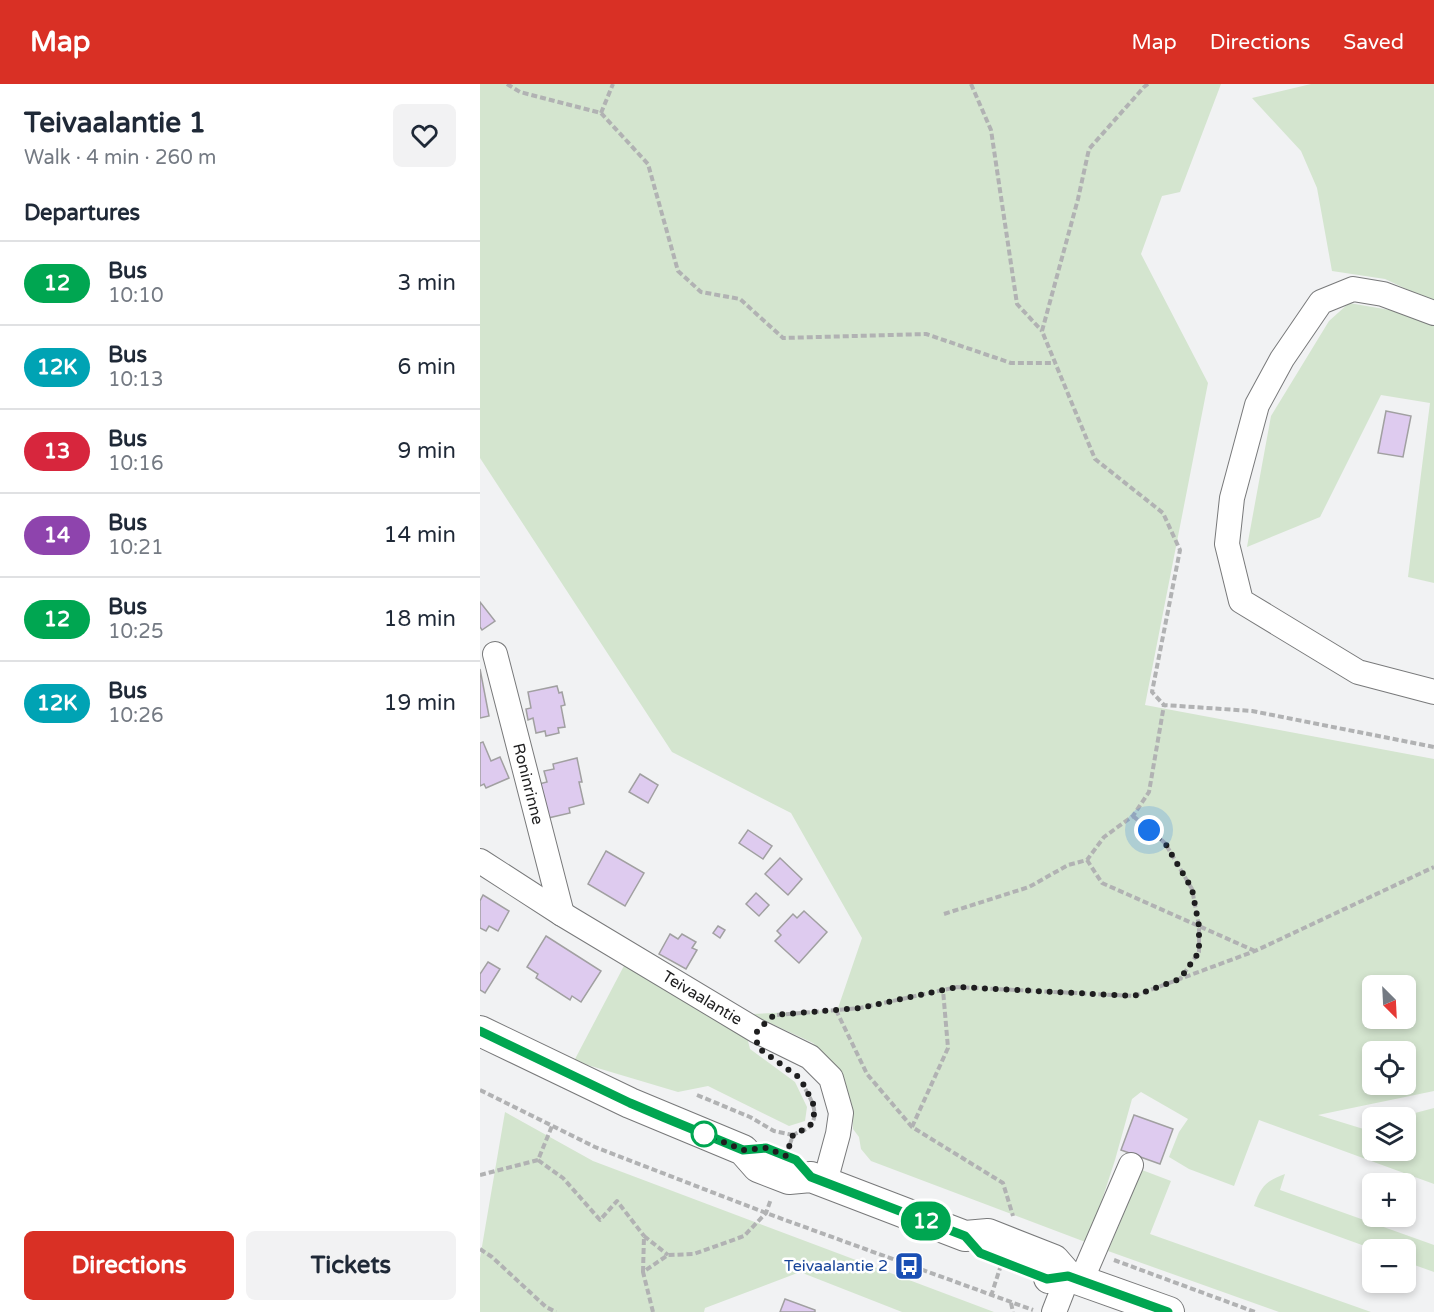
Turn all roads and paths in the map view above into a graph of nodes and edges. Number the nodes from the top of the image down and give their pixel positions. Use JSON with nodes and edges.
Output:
{"nodes":[{"id":1,"x":507,"y":84,"type":"edge"},
{"id":2,"x":613,"y":84,"type":"edge"},
{"id":3,"x":971,"y":84,"type":"edge"},
{"id":4,"x":1148,"y":84,"type":"edge"},
{"id":5,"x":601,"y":113,"type":"junction"},
{"id":6,"x":1434,"y":313,"type":"edge"},
{"id":7,"x":1042,"y":331,"type":"junction"},
{"id":8,"x":1055,"y":363,"type":"junction"},
{"id":9,"x":495,"y":654,"type":"dead end"},
{"id":10,"x":1434,"y":692,"type":"edge"},
{"id":11,"x":1164,"y":705,"type":"junction"},
{"id":12,"x":1434,"y":747,"type":"edge"},
{"id":13,"x":1133,"y":816,"type":"junction"},
{"id":14,"x":480,"y":861,"type":"edge"},
{"id":15,"x":1087,"y":861,"type":"junction"},
{"id":16,"x":1434,"y":867,"type":"edge"},
{"id":17,"x":562,"y":914,"type":"junction"},
{"id":18,"x":944,"y":914,"type":"dead end"},
{"id":19,"x":1199,"y":926,"type":"junction"},
{"id":20,"x":1255,"y":951,"type":"junction"},
{"id":21,"x":1180,"y":979,"type":"junction"},
{"id":22,"x":944,"y":990,"type":"junction"},
{"id":23,"x":836,"y":1010,"type":"junction"},
{"id":24,"x":480,"y":1031,"type":"edge"},
{"id":25,"x":757,"y":1031,"type":"junction"},
{"id":26,"x":800,"y":1078,"type":"dead end"},
{"id":27,"x":480,"y":1090,"type":"edge"},
{"id":28,"x":697,"y":1095,"type":"dead end"},
{"id":29,"x":552,"y":1126,"type":"junction"},
{"id":30,"x":912,"y":1127,"type":"junction"},
{"id":31,"x":789,"y":1146,"type":"junction"},
{"id":32,"x":743,"y":1150,"type":"junction"},
{"id":33,"x":538,"y":1160,"type":"junction"},
{"id":34,"x":1131,"y":1165,"type":"dead end"},
{"id":35,"x":480,"y":1175,"type":"edge"},
{"id":36,"x":818,"y":1180,"type":"junction"},
{"id":37,"x":766,"y":1213,"type":"junction"},
{"id":38,"x":1016,"y":1224,"type":"dead end"},
{"id":39,"x":644,"y":1236,"type":"junction"},
{"id":40,"x":480,"y":1249,"type":"edge"},
{"id":41,"x":668,"y":1255,"type":"junction"},
{"id":42,"x":643,"y":1272,"type":"junction"},
{"id":43,"x":1074,"y":1278,"type":"junction"},
{"id":44,"x":1011,"y":1303,"type":"junction"},
{"id":45,"x":556,"y":1312,"type":"edge"},
{"id":46,"x":653,"y":1312,"type":"edge"},
{"id":47,"x":1013,"y":1312,"type":"edge"},
{"id":48,"x":1039,"y":1312,"type":"edge"},
{"id":49,"x":1054,"y":1312,"type":"edge"},
{"id":50,"x":1168,"y":1312,"type":"edge"}],
"edges":[{"from":1,"to":5,"type":"path"},
{"from":2,"to":5,"type":"path"},
{"from":3,"to":7,"type":"path"},
{"from":4,"to":7,"type":"path"},
{"from":5,"to":8,"type":"path"},
{"from":6,"to":10,"type":"street"},
{"from":7,"to":8,"type":"path"},
{"from":8,"to":11,"type":"path"},
{"from":9,"to":17,"type":"street","name":"Roninrinne"},
{"from":11,"to":12,"type":"path"},
{"from":11,"to":13,"type":"path"},
{"from":13,"to":15,"type":"path"},
{"from":13,"to":19,"type":"path"},
{"from":14,"to":17,"type":"street","name":"Teivaalantie"},
{"from":15,"to":18,"type":"path"},
{"from":15,"to":19,"type":"path"},
{"from":16,"to":20,"type":"path"},
{"from":17,"to":25,"type":"street","name":"Teivaalantie"},
{"from":19,"to":20,"type":"path"},
{"from":19,"to":21,"type":"path"},
{"from":20,"to":21,"type":"path"},
{"from":21,"to":22,"type":"path"},
{"from":22,"to":23,"type":"path"},
{"from":22,"to":30,"type":"path"},
{"from":23,"to":25,"type":"path"},
{"from":23,"to":30,"type":"path"},
{"from":24,"to":32,"type":"main road"},
{"from":25,"to":36,"type":"street","name":"Teivaalantie"},
{"from":26,"to":31,"type":"path"},
{"from":27,"to":29,"type":"path"},
{"from":28,"to":31,"type":"path"},
{"from":29,"to":33,"type":"path"},
{"from":29,"to":37,"type":"path"},
{"from":30,"to":38,"type":"path"},
{"from":31,"to":32,"type":"main road"},
{"from":31,"to":36,"type":"main road"},
{"from":32,"to":36,"type":"main road"},
{"from":33,"to":35,"type":"path"},
{"from":33,"to":39,"type":"path"},
{"from":34,"to":43,"type":"street"},
{"from":36,"to":43,"type":"main road"},
{"from":37,"to":41,"type":"path"},
{"from":37,"to":44,"type":"path"},
{"from":39,"to":41,"type":"path"},
{"from":39,"to":42,"type":"path"},
{"from":40,"to":45,"type":"path"},
{"from":41,"to":42,"type":"path"},
{"from":42,"to":46,"type":"path"},
{"from":43,"to":49,"type":"street"},
{"from":43,"to":50,"type":"main road"},
{"from":44,"to":47,"type":"path"},
{"from":44,"to":48,"type":"path"}]}
